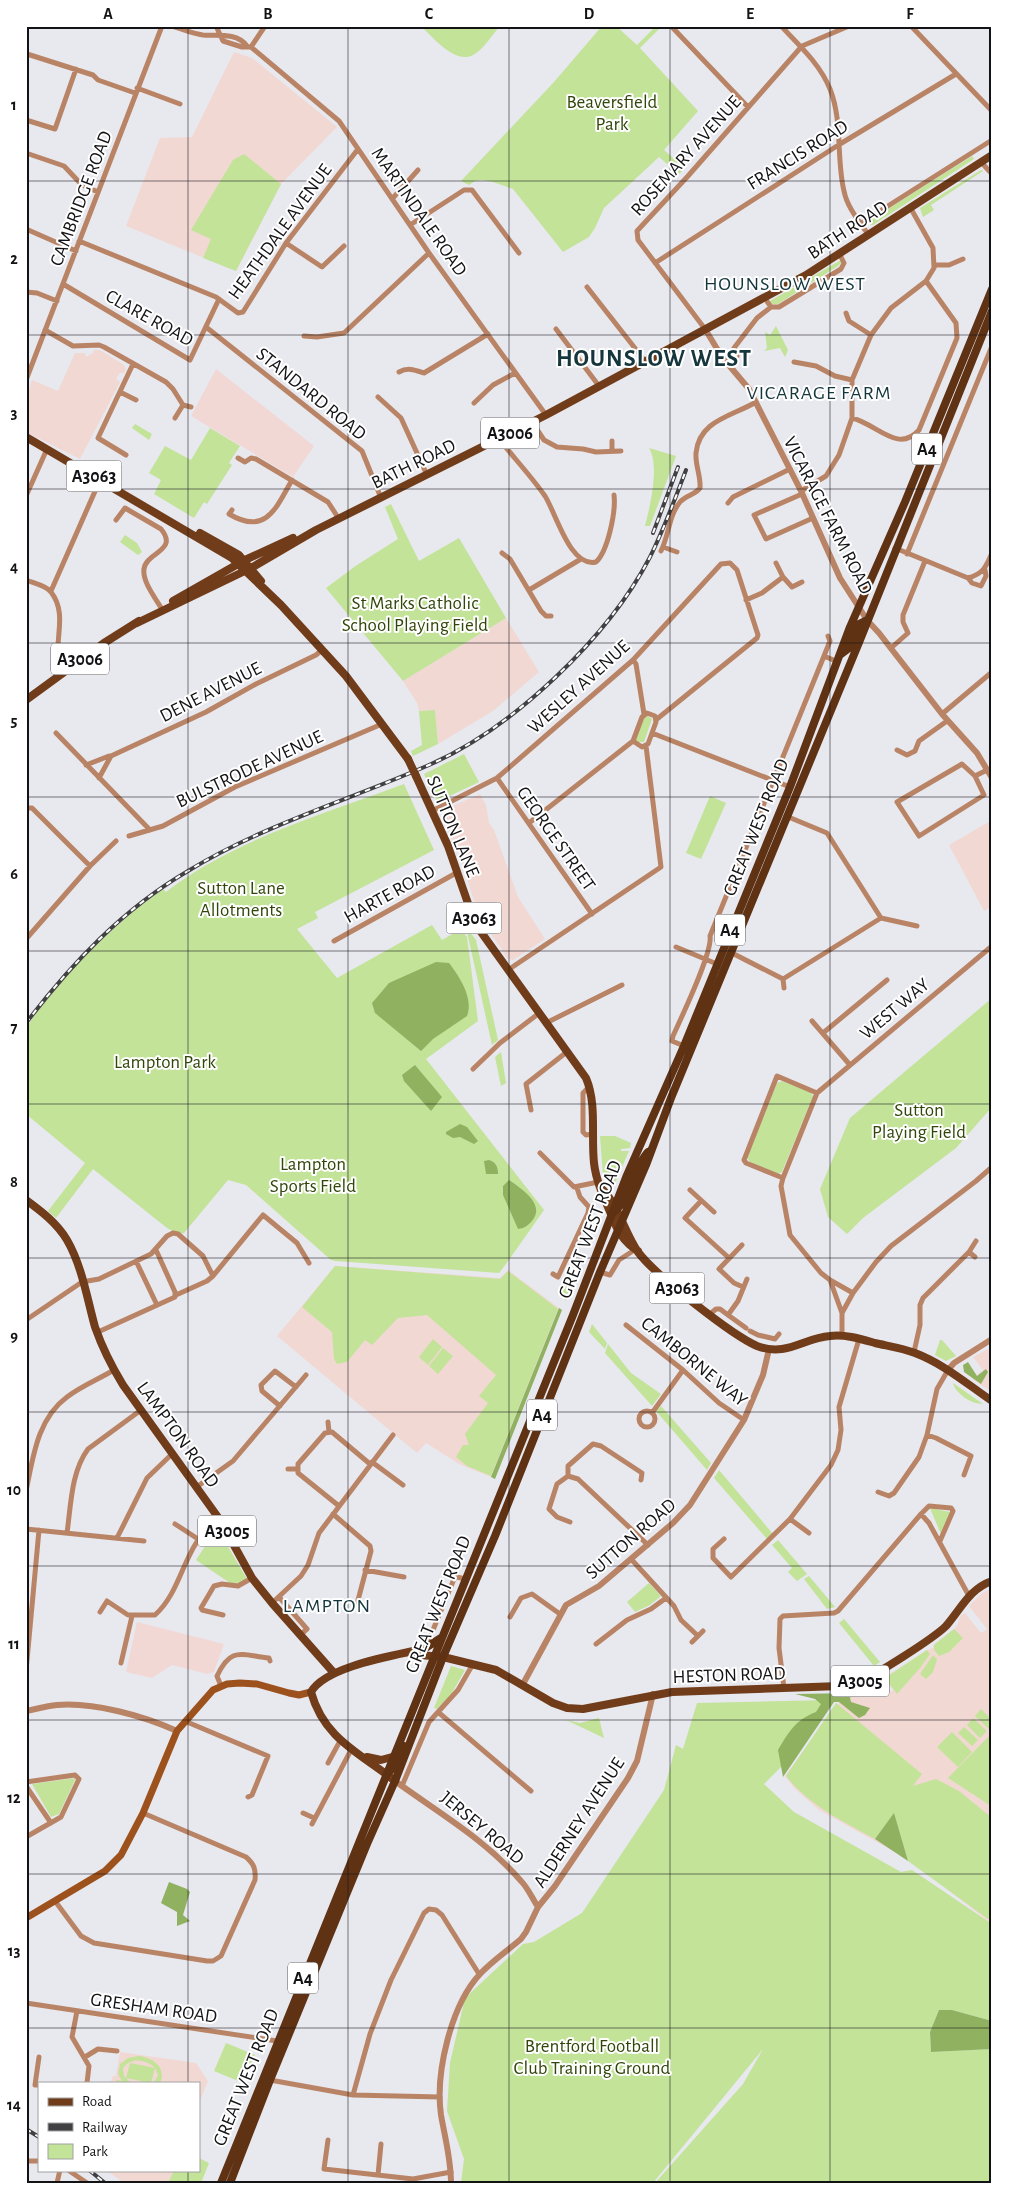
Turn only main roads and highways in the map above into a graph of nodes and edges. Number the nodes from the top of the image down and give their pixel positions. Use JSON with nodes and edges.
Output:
{"nodes":[{"id":1,"x":992,"y":155,"type":"edge"},
{"id":2,"x":992,"y":289,"type":"edge"},
{"id":3,"x":992,"y":311,"type":"edge"},
{"id":4,"x":26,"y":437,"type":"edge"},
{"id":5,"x":316,"y":530,"type":"junction"},
{"id":6,"x":245,"y":566,"type":"junction"},
{"id":7,"x":162,"y":609,"type":"junction"},
{"id":8,"x":867,"y":620,"type":"junction"},
{"id":9,"x":842,"y":654,"type":"junction"},
{"id":10,"x":26,"y":700,"type":"edge"},
{"id":11,"x":651,"y":1148,"type":"junction"},
{"id":12,"x":26,"y":1200,"type":"edge"},
{"id":13,"x":614,"y":1210,"type":"junction"},
{"id":14,"x":622,"y":1220,"type":"junction"},
{"id":15,"x":617,"y":1230,"type":"junction"},
{"id":16,"x":636,"y":1250,"type":"junction"},
{"id":17,"x":992,"y":1401,"type":"edge"},
{"id":18,"x":992,"y":1581,"type":"edge"},
{"id":19,"x":442,"y":1638,"type":"junction"},
{"id":20,"x":424,"y":1649,"type":"junction"},
{"id":21,"x":413,"y":1651,"type":"junction"},
{"id":22,"x":439,"y":1656,"type":"junction"},
{"id":23,"x":334,"y":1673,"type":"junction"},
{"id":24,"x":311,"y":1692,"type":"junction"},
{"id":25,"x":418,"y":1732,"type":"junction"},
{"id":26,"x":362,"y":1756,"type":"junction"},
{"id":27,"x":392,"y":1757,"type":"junction"},
{"id":28,"x":386,"y":1774,"type":"junction"},
{"id":29,"x":399,"y":1783,"type":"junction"},
{"id":30,"x":26,"y":1918,"type":"edge"},
{"id":31,"x":220,"y":2183,"type":"edge"},
{"id":32,"x":230,"y":2183,"type":"edge"}],
"edges":[{"from":1,"to":5,"type":"main road","name":"BATH ROAD","number":"A3006"},
{"from":2,"to":9,"type":"highway","name":"GREAT WEST ROAD","number":"A4"},
{"from":3,"to":8,"type":"highway","name":"GREAT WEST ROAD","number":"A4"},
{"from":4,"to":6,"type":"main road","number":"A3063"},
{"from":5,"to":6,"type":"main road","name":"BATH ROAD","number":"A3006"},
{"from":5,"to":6,"type":"main road","name":"BATH ROAD","number":"A3006"},
{"from":6,"to":7,"type":"main road","name":"BATH ROAD","number":"A3006"},
{"from":6,"to":7,"type":"main road","name":"BATH ROAD","number":"A3006"},
{"from":6,"to":13,"type":"main road","name":"SUTTON LANE","number":"A3063","bridge":true},
{"from":7,"to":10,"type":"main road","name":"BATH ROAD","number":"A3006"},
{"from":8,"to":9,"type":"highway","number":"A4"},
{"from":8,"to":11,"type":"highway","name":"GREAT WEST ROAD","number":"A4"},
{"from":9,"to":13,"type":"highway","name":"GREAT WEST ROAD","number":"A4"},
{"from":11,"to":13,"type":"highway","number":"A4"},
{"from":11,"to":14,"type":"highway","name":"GREAT WEST ROAD","number":"A4"},
{"from":12,"to":23,"type":"main road","name":"LAMPTON ROAD","number":"A3005"},
{"from":13,"to":14,"type":"main road","number":"A3063"},
{"from":13,"to":15,"type":"main road","number":"A3063"},
{"from":13,"to":19,"type":"highway","name":"GREAT WEST ROAD","number":"A4"},
{"from":14,"to":15,"type":"highway","name":"GREAT WEST ROAD","number":"A4"},
{"from":14,"to":16,"type":"main road","number":"A3063"},
{"from":15,"to":16,"type":"main road","number":"A3063"},
{"from":15,"to":22,"type":"highway","name":"GREAT WEST ROAD","number":"A4"},
{"from":16,"to":17,"type":"main road","number":"A3063"},
{"from":18,"to":22,"type":"main road","name":"HESTON ROAD","number":"A3005"},
{"from":19,"to":20,"type":"highway"},
{"from":19,"to":22,"type":"highway","name":"GREAT WEST ROAD","number":"A4"},
{"from":20,"to":21,"type":"main road","number":"A3005"},
{"from":20,"to":22,"type":"main road","number":"A3005"},
{"from":21,"to":22,"type":"main road","number":"A3005"},
{"from":21,"to":23,"type":"main road","number":"A3005"},
{"from":22,"to":25,"type":"highway","name":"GREAT WEST ROAD","number":"A4"},
{"from":22,"to":27,"type":"highway","name":"GREAT WEST ROAD","number":"A4"},
{"from":23,"to":24,"type":"main road","number":"A3005"},
{"from":24,"to":26,"type":"main road","name":"JERSEY ROAD"},
{"from":24,"to":30,"type":"main road"},
{"from":25,"to":28,"type":"highway"},
{"from":25,"to":29,"type":"highway","name":"GREAT WEST ROAD","number":"A4"},
{"from":26,"to":27,"type":"main road"},
{"from":26,"to":28,"type":"main road","name":"JERSEY ROAD"},
{"from":27,"to":28,"type":"highway","name":"GREAT WEST ROAD","number":"A4"},
{"from":28,"to":29,"type":"main road","name":"JERSEY ROAD"},
{"from":28,"to":31,"type":"highway","name":"GREAT WEST ROAD","number":"A4"},
{"from":29,"to":32,"type":"highway","name":"GREAT WEST ROAD","number":"A4"}]}
